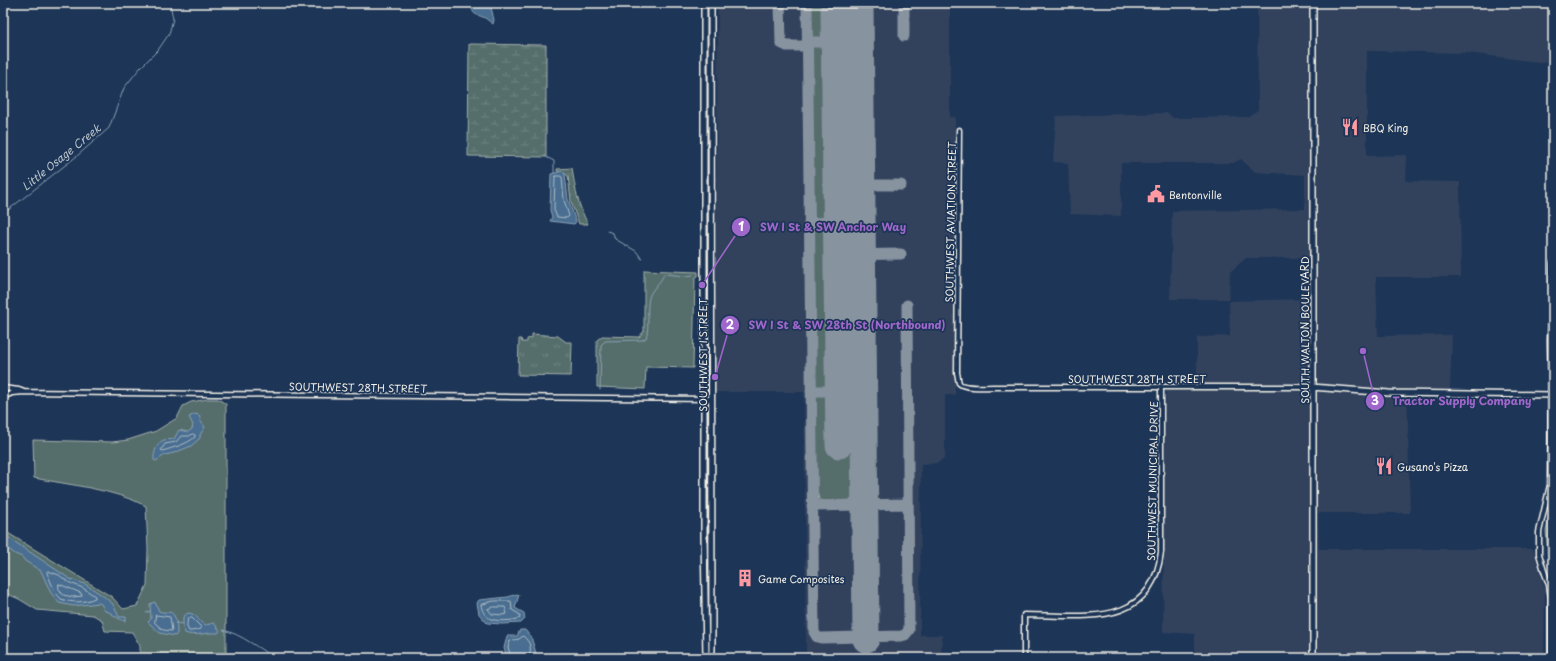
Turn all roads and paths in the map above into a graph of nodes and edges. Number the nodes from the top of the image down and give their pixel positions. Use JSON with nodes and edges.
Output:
{"nodes":[{"id":1,"x":704,"y":3,"type":"edge"},
{"id":2,"x":711,"y":3,"type":"edge"},
{"id":3,"x":1313,"y":3,"type":"edge"},
{"id":4,"x":959,"y":130,"type":"dead end"},
{"id":5,"x":1553,"y":263,"type":"edge"},
{"id":6,"x":962,"y":385,"type":"joint"},
{"id":7,"x":1161,"y":386,"type":"junction"},
{"id":8,"x":1312,"y":387,"type":"junction"},
{"id":9,"x":3,"y":388,"type":"edge"},
{"id":10,"x":24,"y":392,"type":"junction"},
{"id":11,"x":1552,"y":395,"type":"edge"},
{"id":12,"x":3,"y":397,"type":"edge"},
{"id":13,"x":705,"y":399,"type":"junction"},
{"id":14,"x":711,"y":399,"type":"junction"},
{"id":15,"x":706,"y":658,"type":"edge"},
{"id":16,"x":711,"y":658,"type":"edge"},
{"id":17,"x":1024,"y":658,"type":"edge"},
{"id":18,"x":1313,"y":658,"type":"edge"},
{"id":19,"x":1551,"y":658,"type":"edge"}],
"edges":[{"from":1,"to":13,"type":"main road","name":"SOUTHWEST I STREET"},
{"from":2,"to":14,"type":"main road","name":"SOUTHWEST I STREET"},
{"from":3,"to":8,"type":"main road","name":"SOUTH WALTON BOULEVARD"},
{"from":4,"to":6,"type":"street","name":"SOUTHWEST AVIATION STREET"},
{"from":5,"to":11,"type":"street"},
{"from":6,"to":7,"type":"street","name":"SOUTHWEST 28TH STREET"},
{"from":7,"to":8,"type":"street","name":"SOUTHWEST 28TH STREET"},
{"from":7,"to":17,"type":"street","name":"SOUTHWEST MUNICIPAL DRIVE"},
{"from":8,"to":11,"type":"main road"},
{"from":8,"to":18,"type":"main road","name":"SOUTH WALTON BOULEVARD"},
{"from":9,"to":10,"type":"street","name":"SOUTHWEST 28TH STREET"},
{"from":10,"to":12,"type":"street","name":"SOUTHWEST 28TH STREET"},
{"from":10,"to":13,"type":"street","name":"SOUTHWEST 28TH STREET"},
{"from":11,"to":19,"type":"street"},
{"from":13,"to":14,"type":"street","name":"SOUTHWEST 28TH STREET"},
{"from":13,"to":15,"type":"main road","name":"SOUTHWEST I STREET"},
{"from":14,"to":16,"type":"main road","name":"SOUTHWEST I STREET"}]}
